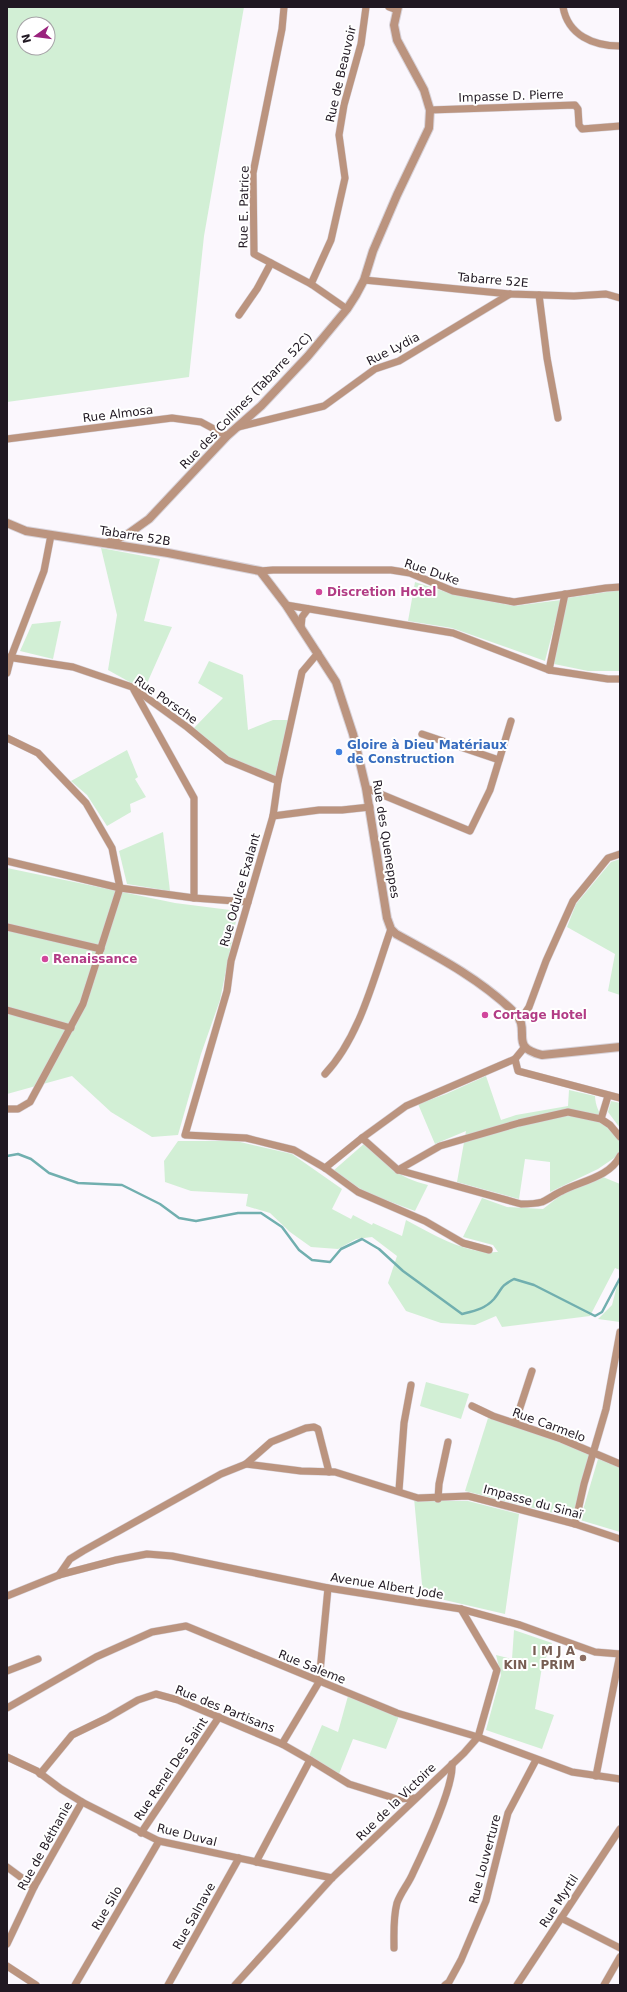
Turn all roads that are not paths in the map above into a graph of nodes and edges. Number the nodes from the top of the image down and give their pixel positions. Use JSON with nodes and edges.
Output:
{"nodes":[{"id":1,"x":284,"y":7,"type":"edge"},
{"id":2,"x":366,"y":7,"type":"edge"},
{"id":3,"x":563,"y":7,"type":"edge"},
{"id":4,"x":395,"y":8,"type":"edge"},
{"id":5,"x":620,"y":46,"type":"edge"},
{"id":6,"x":430,"y":110,"type":"junction"},
{"id":7,"x":620,"y":126,"type":"edge"},
{"id":8,"x":271,"y":263,"type":"junction"},
{"id":9,"x":364,"y":280,"type":"junction"},
{"id":10,"x":311,"y":284,"type":"junction"},
{"id":11,"x":510,"y":294,"type":"junction"},
{"id":12,"x":539,"y":295,"type":"junction"},
{"id":13,"x":620,"y":298,"type":"edge"},
{"id":14,"x":347,"y":309,"type":"junction"},
{"id":15,"x":239,"y":315,"type":"dead end"},
{"id":16,"x":558,"y":418,"type":"dead end"},
{"id":17,"x":238,"y":427,"type":"junction"},
{"id":18,"x":227,"y":436,"type":"junction"},
{"id":19,"x":7,"y":439,"type":"edge"},
{"id":20,"x":7,"y":523,"type":"edge"},
{"id":21,"x":51,"y":536,"type":"junction"},
{"id":22,"x":107,"y":543,"type":"junction"},
{"id":23,"x":260,"y":571,"type":"junction"},
{"id":24,"x":620,"y":587,"type":"edge"},
{"id":25,"x":565,"y":594,"type":"junction"},
{"id":26,"x":286,"y":605,"type":"junction"},
{"id":27,"x":308,"y":609,"type":"junction"},
{"id":28,"x":301,"y":628,"type":"junction"},
{"id":29,"x":318,"y":653,"type":"junction"},
{"id":30,"x":9,"y":657,"type":"edge"},
{"id":31,"x":549,"y":670,"type":"junction"},
{"id":32,"x":7,"y":673,"type":"edge"},
{"id":33,"x":620,"y":679,"type":"edge"},
{"id":34,"x":132,"y":688,"type":"junction"},
{"id":35,"x":511,"y":721,"type":"dead end"},
{"id":36,"x":422,"y":734,"type":"dead end"},
{"id":37,"x":7,"y":738,"type":"edge"},
{"id":38,"x":499,"y":760,"type":"junction"},
{"id":39,"x":278,"y":781,"type":"junction"},
{"id":40,"x":366,"y":788,"type":"junction"},
{"id":41,"x":370,"y":807,"type":"junction"},
{"id":42,"x":273,"y":816,"type":"junction"},
{"id":43,"x":620,"y":854,"type":"edge"},
{"id":44,"x":7,"y":861,"type":"edge"},
{"id":45,"x":120,"y":888,"type":"junction"},
{"id":46,"x":194,"y":898,"type":"junction"},
{"id":47,"x":248,"y":902,"type":"junction"},
{"id":48,"x":7,"y":927,"type":"edge"},
{"id":49,"x":391,"y":929,"type":"junction"},
{"id":50,"x":101,"y":949,"type":"junction"},
{"id":51,"x":7,"y":1010,"type":"edge"},
{"id":52,"x":520,"y":1019,"type":"junction"},
{"id":53,"x":71,"y":1028,"type":"junction"},
{"id":54,"x":620,"y":1047,"type":"edge"},
{"id":55,"x":524,"y":1048,"type":"junction"},
{"id":56,"x":515,"y":1059,"type":"junction"},
{"id":57,"x":325,"y":1074,"type":"dead end"},
{"id":58,"x":608,"y":1096,"type":"junction"},
{"id":59,"x":620,"y":1098,"type":"edge"},
{"id":60,"x":7,"y":1109,"type":"edge"},
{"id":61,"x":601,"y":1119,"type":"junction"},
{"id":62,"x":620,"y":1137,"type":"edge"},
{"id":63,"x":362,"y":1138,"type":"junction"},
{"id":64,"x":620,"y":1156,"type":"edge"},
{"id":65,"x":325,"y":1168,"type":"junction"},
{"id":66,"x":398,"y":1170,"type":"junction"},
{"id":67,"x":490,"y":1250,"type":"dead end"},
{"id":68,"x":620,"y":1332,"type":"edge"},
{"id":69,"x":532,"y":1371,"type":"dead end"},
{"id":70,"x":411,"y":1385,"type":"dead end"},
{"id":71,"x":472,"y":1406,"type":"dead end"},
{"id":72,"x":515,"y":1423,"type":"junction"},
{"id":73,"x":448,"y":1442,"type":"dead end"},
{"id":74,"x":593,"y":1454,"type":"junction"},
{"id":75,"x":246,"y":1464,"type":"junction"},
{"id":76,"x":620,"y":1464,"type":"edge"},
{"id":77,"x":330,"y":1472,"type":"junction"},
{"id":78,"x":399,"y":1490,"type":"junction"},
{"id":79,"x":438,"y":1499,"type":"junction"},
{"id":80,"x":575,"y":1524,"type":"junction"},
{"id":81,"x":620,"y":1539,"type":"edge"},
{"id":82,"x":60,"y":1574,"type":"junction"},
{"id":83,"x":328,"y":1588,"type":"junction"},
{"id":84,"x":7,"y":1596,"type":"edge"},
{"id":85,"x":461,"y":1609,"type":"junction"},
{"id":86,"x":620,"y":1654,"type":"edge"},
{"id":87,"x":38,"y":1660,"type":"dead end"},
{"id":88,"x":7,"y":1671,"type":"edge"},
{"id":89,"x":319,"y":1682,"type":"junction"},
{"id":90,"x":7,"y":1708,"type":"edge"},
{"id":91,"x":218,"y":1717,"type":"junction"},
{"id":92,"x":478,"y":1737,"type":"junction"},
{"id":93,"x":282,"y":1744,"type":"junction"},
{"id":94,"x":7,"y":1758,"type":"edge"},
{"id":95,"x":310,"y":1760,"type":"junction"},
{"id":96,"x":536,"y":1760,"type":"junction"},
{"id":97,"x":452,"y":1764,"type":"junction"},
{"id":98,"x":40,"y":1774,"type":"junction"},
{"id":99,"x":596,"y":1776,"type":"junction"},
{"id":100,"x":620,"y":1779,"type":"edge"},
{"id":101,"x":415,"y":1798,"type":"junction"},
{"id":102,"x":82,"y":1802,"type":"junction"},
{"id":103,"x":620,"y":1829,"type":"edge"},
{"id":104,"x":142,"y":1833,"type":"junction"},
{"id":105,"x":158,"y":1841,"type":"junction"},
{"id":106,"x":239,"y":1858,"type":"junction"},
{"id":107,"x":256,"y":1862,"type":"junction"},
{"id":108,"x":7,"y":1867,"type":"edge"},
{"id":109,"x":332,"y":1878,"type":"junction"},
{"id":110,"x":34,"y":1887,"type":"junction"},
{"id":111,"x":561,"y":1918,"type":"junction"},
{"id":112,"x":7,"y":1944,"type":"edge"},
{"id":113,"x":394,"y":1948,"type":"dead end"},
{"id":114,"x":620,"y":1948,"type":"edge"},
{"id":115,"x":620,"y":1958,"type":"edge"},
{"id":116,"x":7,"y":1966,"type":"edge"},
{"id":117,"x":241,"y":1983,"type":"edge"},
{"id":118,"x":36,"y":1985,"type":"edge"},
{"id":119,"x":75,"y":1985,"type":"edge"},
{"id":120,"x":168,"y":1985,"type":"edge"},
{"id":121,"x":445,"y":1985,"type":"edge"},
{"id":122,"x":517,"y":1985,"type":"edge"},
{"id":123,"x":604,"y":1985,"type":"edge"}],
"edges":[{"from":1,"to":8,"type":"street","name":"Rue E. Patrice"},
{"from":2,"to":10,"type":"street","name":"Rue de Beauvoir"},
{"from":3,"to":5,"type":"street"},
{"from":4,"to":6,"type":"street","name":"Rue des Collines (Tabarre 52C)"},
{"from":6,"to":7,"type":"street","name":"Impasse D. Pierre"},
{"from":6,"to":9,"type":"street","name":"Rue des Collines (Tabarre 52C)"},
{"from":8,"to":10,"type":"street","name":"Rue E. Patrice"},
{"from":8,"to":15,"type":"street"},
{"from":9,"to":11,"type":"street","name":"Tabarre 52E"},
{"from":9,"to":14,"type":"street","name":"Rue des Collines (Tabarre 52C)"},
{"from":10,"to":14,"type":"street","name":"Rue E. Patrice"},
{"from":11,"to":12,"type":"street","name":"Tabarre 52E"},
{"from":11,"to":17,"type":"street","name":"Rue Lydia"},
{"from":12,"to":13,"type":"street","name":"Tabarre 52E"},
{"from":12,"to":16,"type":"street"},
{"from":14,"to":17,"type":"street","name":"Rue des Collines (Tabarre 52C)"},
{"from":17,"to":18,"type":"street","name":"Rue des Collines (Tabarre 52C)"},
{"from":18,"to":19,"type":"street","name":"Rue Almosa"},
{"from":18,"to":22,"type":"street","name":"Rue des Collines (Tabarre 52C)"},
{"from":20,"to":21,"type":"street","name":"Tabarre 52B"},
{"from":21,"to":22,"type":"street","name":"Tabarre 52B"},
{"from":21,"to":30,"type":"street"},
{"from":22,"to":23,"type":"street","name":"Tabarre 52B"},
{"from":23,"to":25,"type":"street","name":"Rue Duke"},
{"from":23,"to":26,"type":"street","name":"Rue des Queneppes"},
{"from":24,"to":25,"type":"street","name":"Rue Duke"},
{"from":25,"to":31,"type":"street"},
{"from":26,"to":27,"type":"street"},
{"from":26,"to":28,"type":"street","name":"Rue des Queneppes"},
{"from":27,"to":28,"type":"street"},
{"from":27,"to":31,"type":"street"},
{"from":28,"to":29,"type":"street","name":"Rue des Queneppes"},
{"from":29,"to":39,"type":"street","name":"Rue Odulce Exalant"},
{"from":29,"to":40,"type":"street","name":"Rue des Queneppes"},
{"from":30,"to":32,"type":"street"},
{"from":30,"to":34,"type":"street","name":"Rue Porsche"},
{"from":31,"to":33,"type":"street"},
{"from":34,"to":39,"type":"street","name":"Rue Porsche"},
{"from":34,"to":46,"type":"street"},
{"from":35,"to":38,"type":"street"},
{"from":36,"to":38,"type":"street"},
{"from":37,"to":45,"type":"street"},
{"from":38,"to":40,"type":"street"},
{"from":39,"to":42,"type":"street","name":"Rue Odulce Exalant"},
{"from":40,"to":41,"type":"street","name":"Rue des Queneppes"},
{"from":41,"to":42,"type":"street"},
{"from":41,"to":49,"type":"street","name":"Rue des Queneppes"},
{"from":42,"to":47,"type":"street","name":"Rue Odulce Exalant"},
{"from":43,"to":52,"type":"street"},
{"from":44,"to":45,"type":"street"},
{"from":45,"to":46,"type":"street"},
{"from":45,"to":50,"type":"street"},
{"from":46,"to":47,"type":"street"},
{"from":47,"to":65,"type":"street","name":"Rue Odulce Exalant"},
{"from":48,"to":50,"type":"street"},
{"from":49,"to":52,"type":"street"},
{"from":49,"to":57,"type":"street"},
{"from":50,"to":53,"type":"street"},
{"from":51,"to":53,"type":"street"},
{"from":52,"to":55,"type":"street"},
{"from":53,"to":60,"type":"street"},
{"from":54,"to":55,"type":"street"},
{"from":55,"to":56,"type":"street"},
{"from":56,"to":58,"type":"street"},
{"from":56,"to":63,"type":"street"},
{"from":58,"to":59,"type":"street"},
{"from":58,"to":61,"type":"street"},
{"from":61,"to":62,"type":"street"},
{"from":61,"to":66,"type":"street"},
{"from":63,"to":65,"type":"street"},
{"from":63,"to":66,"type":"street"},
{"from":64,"to":66,"type":"street"},
{"from":65,"to":67,"type":"street"},
{"from":68,"to":74,"type":"street"},
{"from":69,"to":72,"type":"street"},
{"from":70,"to":78,"type":"street"},
{"from":71,"to":72,"type":"street","name":"Rue Carmelo"},
{"from":72,"to":74,"type":"street","name":"Rue Carmelo"},
{"from":73,"to":79,"type":"street"},
{"from":74,"to":76,"type":"street","name":"Rue Carmelo"},
{"from":74,"to":80,"type":"street"},
{"from":75,"to":77,"type":"street","name":"Impasse du Sinaï"},
{"from":75,"to":77,"type":"street"},
{"from":75,"to":82,"type":"street"},
{"from":77,"to":78,"type":"street","name":"Impasse du Sinaï"},
{"from":78,"to":79,"type":"street","name":"Impasse du Sinaï"},
{"from":79,"to":80,"type":"street","name":"Impasse du Sinaï"},
{"from":80,"to":81,"type":"street","name":"Impasse du Sinaï"},
{"from":82,"to":83,"type":"street","name":"Avenue Albert Jode"},
{"from":82,"to":84,"type":"street","name":"Avenue Albert Jode"},
{"from":83,"to":85,"type":"street","name":"Avenue Albert Jode"},
{"from":83,"to":89,"type":"street"},
{"from":85,"to":86,"type":"street","name":"Avenue Albert Jode"},
{"from":85,"to":92,"type":"street","name":"Rue de la Victoire"},
{"from":86,"to":99,"type":"street"},
{"from":87,"to":88,"type":"street"},
{"from":89,"to":90,"type":"street","name":"Rue Saleme"},
{"from":89,"to":92,"type":"street","name":"Rue Saleme"},
{"from":89,"to":93,"type":"street"},
{"from":91,"to":93,"type":"street","name":"Rue des Partisans"},
{"from":91,"to":98,"type":"street","name":"Rue des Partisans"},
{"from":91,"to":104,"type":"street","name":"Rue Renel Des Saint"},
{"from":92,"to":96,"type":"street","name":"Rue Saleme"},
{"from":92,"to":97,"type":"street","name":"Rue de la Victoire"},
{"from":93,"to":95,"type":"street","name":"Rue des Partisans"},
{"from":94,"to":98,"type":"street","name":"Rue Duval"},
{"from":95,"to":101,"type":"street","name":"Rue des Partisans"},
{"from":95,"to":107,"type":"street"},
{"from":96,"to":99,"type":"street","name":"Rue Saleme"},
{"from":96,"to":121,"type":"street","name":"Rue Louverture"},
{"from":97,"to":101,"type":"street","name":"Rue de la Victoire"},
{"from":97,"to":113,"type":"street"},
{"from":98,"to":102,"type":"street","name":"Rue Duval"},
{"from":99,"to":100,"type":"street","name":"Rue Saleme"},
{"from":101,"to":109,"type":"street","name":"Rue de la Victoire"},
{"from":102,"to":104,"type":"street","name":"Rue Duval"},
{"from":102,"to":110,"type":"street","name":"Rue de Béthanie"},
{"from":103,"to":111,"type":"street","name":"Rue Myrtil"},
{"from":104,"to":105,"type":"street","name":"Rue Duval"},
{"from":105,"to":106,"type":"street","name":"Rue Duval"},
{"from":105,"to":119,"type":"street","name":"Rue Silo"},
{"from":106,"to":107,"type":"street","name":"Rue Duval"},
{"from":106,"to":120,"type":"street","name":"Rue Salnave"},
{"from":107,"to":109,"type":"street","name":"Rue Duval"},
{"from":108,"to":110,"type":"street"},
{"from":109,"to":117,"type":"street","name":"Rue de la Victoire"},
{"from":110,"to":112,"type":"street","name":"Rue de Béthanie"},
{"from":111,"to":114,"type":"street"},
{"from":111,"to":122,"type":"street","name":"Rue Myrtil"},
{"from":115,"to":123,"type":"street"},
{"from":116,"to":118,"type":"street"}]}
